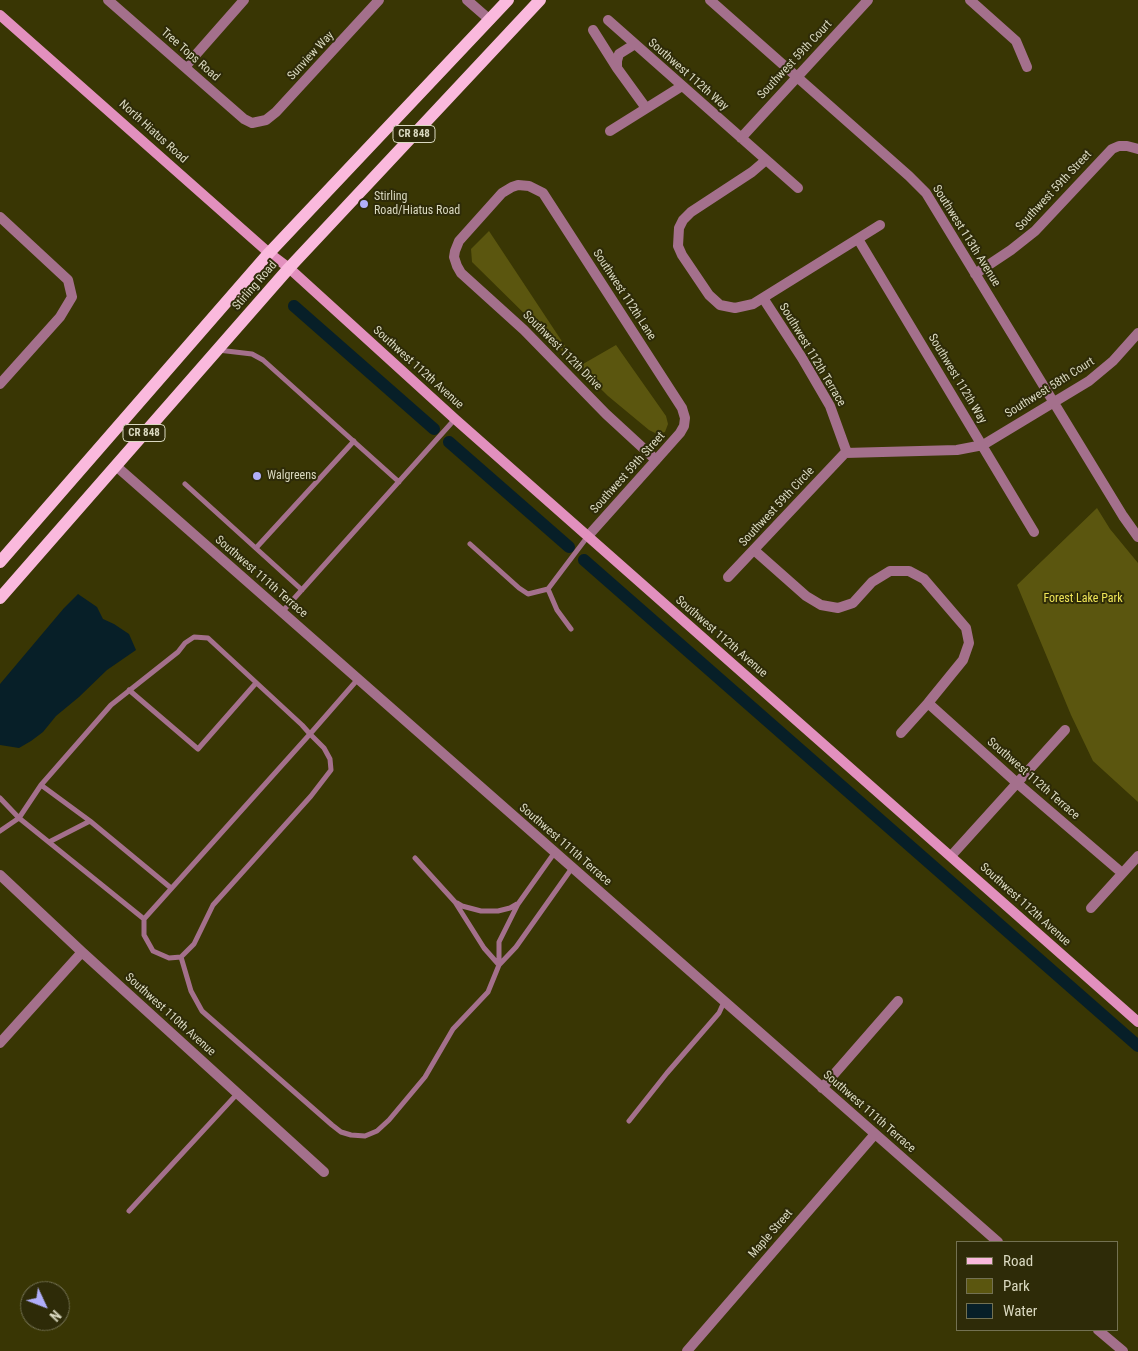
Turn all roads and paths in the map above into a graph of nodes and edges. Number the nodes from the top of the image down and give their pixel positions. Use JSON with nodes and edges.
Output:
{"nodes":[{"id":1,"x":108,"y":0,"type":"edge"},
{"id":2,"x":244,"y":0,"type":"edge"},
{"id":3,"x":379,"y":0,"type":"edge"},
{"id":4,"x":467,"y":0,"type":"edge"},
{"id":5,"x":508,"y":0,"type":"edge"},
{"id":6,"x":540,"y":0,"type":"edge"},
{"id":7,"x":710,"y":0,"type":"edge"},
{"id":8,"x":868,"y":0,"type":"edge"},
{"id":9,"x":970,"y":0,"type":"edge"},
{"id":10,"x":0,"y":15,"type":"edge"},
{"id":11,"x":490,"y":20,"type":"junction"},
{"id":12,"x":608,"y":20,"type":"dead end"},
{"id":13,"x":593,"y":30,"type":"dead end"},
{"id":14,"x":635,"y":44,"type":"junction"},
{"id":15,"x":185,"y":67,"type":"junction"},
{"id":16,"x":1028,"y":67,"type":"dead end"},
{"id":17,"x":617,"y":68,"type":"junction"},
{"id":18,"x":797,"y":76,"type":"junction"},
{"id":19,"x":682,"y":86,"type":"junction"},
{"id":20,"x":646,"y":108,"type":"junction"},
{"id":21,"x":257,"y":122,"type":"joint"},
{"id":22,"x":610,"y":131,"type":"dead end"},
{"id":23,"x":741,"y":138,"type":"junction"},
{"id":24,"x":1138,"y":149,"type":"edge"},
{"id":25,"x":766,"y":160,"type":"junction"},
{"id":26,"x":798,"y":188,"type":"dead end"},
{"id":27,"x":0,"y":218,"type":"edge"},
{"id":28,"x":880,"y":225,"type":"dead end"},
{"id":29,"x":858,"y":239,"type":"junction"},
{"id":30,"x":269,"y":253,"type":"junction"},
{"id":31,"x":454,"y":257,"type":"joint"},
{"id":32,"x":289,"y":268,"type":"junction"},
{"id":33,"x":975,"y":274,"type":"junction"},
{"id":34,"x":763,"y":298,"type":"junction"},
{"id":35,"x":1138,"y":334,"type":"edge"},
{"id":36,"x":217,"y":350,"type":"junction"},
{"id":37,"x":0,"y":384,"type":"edge"},
{"id":38,"x":1054,"y":403,"type":"junction"},
{"id":39,"x":455,"y":419,"type":"junction"},
{"id":40,"x":684,"y":426,"type":"joint"},
{"id":41,"x":354,"y":441,"type":"junction"},
{"id":42,"x":983,"y":445,"type":"junction"},
{"id":43,"x":846,"y":453,"type":"junction"},
{"id":44,"x":656,"y":460,"type":"junction"},
{"id":45,"x":116,"y":466,"type":"junction"},
{"id":46,"x":399,"y":482,"type":"junction"},
{"id":47,"x":184,"y":484,"type":"dead end"},
{"id":48,"x":1034,"y":532,"type":"dead end"},
{"id":49,"x":588,"y":536,"type":"junction"},
{"id":50,"x":1138,"y":537,"type":"edge"},
{"id":51,"x":470,"y":544,"type":"dead end"},
{"id":52,"x":256,"y":548,"type":"junction"},
{"id":53,"x":754,"y":550,"type":"junction"},
{"id":54,"x":0,"y":562,"type":"edge"},
{"id":55,"x":728,"y":577,"type":"dead end"},
{"id":56,"x":548,"y":589,"type":"junction"},
{"id":57,"x":302,"y":590,"type":"junction"},
{"id":58,"x":0,"y":598,"type":"edge"},
{"id":59,"x":282,"y":612,"type":"junction"},
{"id":60,"x":571,"y":629,"type":"dead end"},
{"id":61,"x":358,"y":679,"type":"junction"},
{"id":62,"x":256,"y":683,"type":"junction"},
{"id":63,"x":129,"y":690,"type":"junction"},
{"id":64,"x":928,"y":703,"type":"junction"},
{"id":65,"x":1065,"y":730,"type":"dead end"},
{"id":66,"x":901,"y":733,"type":"dead end"},
{"id":67,"x":310,"y":734,"type":"junction"},
{"id":68,"x":1017,"y":783,"type":"junction"},
{"id":69,"x":42,"y":785,"type":"junction"},
{"id":70,"x":0,"y":798,"type":"edge"},
{"id":71,"x":19,"y":818,"type":"junction"},
{"id":72,"x":90,"y":821,"type":"junction"},
{"id":73,"x":0,"y":831,"type":"edge"},
{"id":74,"x":49,"y":842,"type":"junction"},
{"id":75,"x":555,"y":852,"type":"junction"},
{"id":76,"x":951,"y":856,"type":"junction"},
{"id":77,"x":1138,"y":856,"type":"edge"},
{"id":78,"x":415,"y":858,"type":"dead end"},
{"id":79,"x":572,"y":868,"type":"junction"},
{"id":80,"x":1122,"y":873,"type":"junction"},
{"id":81,"x":0,"y":875,"type":"edge"},
{"id":82,"x":171,"y":888,"type":"junction"},
{"id":83,"x":455,"y":902,"type":"junction"},
{"id":84,"x":518,"y":904,"type":"junction"},
{"id":85,"x":1091,"y":908,"type":"dead end"},
{"id":86,"x":144,"y":919,"type":"junction"},
{"id":87,"x":82,"y":952,"type":"junction"},
{"id":88,"x":181,"y":957,"type":"junction"},
{"id":89,"x":499,"y":965,"type":"junction"},
{"id":90,"x":898,"y":1001,"type":"dead end"},
{"id":91,"x":725,"y":1002,"type":"junction"},
{"id":92,"x":1138,"y":1022,"type":"edge"},
{"id":93,"x":0,"y":1043,"type":"edge"},
{"id":94,"x":822,"y":1088,"type":"junction"},
{"id":95,"x":237,"y":1094,"type":"junction"},
{"id":96,"x":629,"y":1121,"type":"dead end"},
{"id":97,"x":874,"y":1134,"type":"junction"},
{"id":98,"x":320,"y":1171,"type":"dead end"},
{"id":99,"x":129,"y":1211,"type":"dead end"},
{"id":100,"x":997,"y":1241,"type":"edge"},
{"id":101,"x":1099,"y":1331,"type":"edge"},
{"id":102,"x":687,"y":1351,"type":"edge"},
{"id":103,"x":1123,"y":1351,"type":"edge"}],
"edges":[{"from":1,"to":15,"type":"street","name":"Tree Tops Road"},
{"from":2,"to":15,"type":"street"},
{"from":3,"to":21,"type":"street","name":"Sunview Way"},
{"from":4,"to":11,"type":"street"},
{"from":5,"to":11,"type":"main road","name":"Stirling Road","number":"CR 848"},
{"from":6,"to":32,"type":"main road","name":"Stirling Road","number":"CR 848"},
{"from":7,"to":18,"type":"street","name":"Southwest 113th Avenue"},
{"from":8,"to":18,"type":"street","name":"Southwest 59th Court"},
{"from":9,"to":16,"type":"street"},
{"from":10,"to":30,"type":"street","name":"North Hiatus Road"},
{"from":11,"to":30,"type":"main road","name":"Stirling Road","number":"CR 848"},
{"from":12,"to":14,"type":"street","name":"Southwest 112th Way"},
{"from":13,"to":17,"type":"street"},
{"from":14,"to":17,"type":"street"},
{"from":14,"to":19,"type":"street","name":"Southwest 112th Way"},
{"from":15,"to":21,"type":"street","name":"Tree Tops Road"},
{"from":17,"to":20,"type":"street"},
{"from":18,"to":23,"type":"street","name":"Southwest 59th Court"},
{"from":18,"to":33,"type":"street","name":"Southwest 113th Avenue"},
{"from":19,"to":20,"type":"street"},
{"from":19,"to":23,"type":"street","name":"Southwest 112th Way"},
{"from":20,"to":22,"type":"street"},
{"from":23,"to":25,"type":"street","name":"Southwest 112th Way"},
{"from":24,"to":33,"type":"street","name":"Southwest 59th Street"},
{"from":25,"to":26,"type":"street","name":"Southwest 112th Way"},
{"from":25,"to":34,"type":"street"},
{"from":27,"to":37,"type":"street"},
{"from":28,"to":29,"type":"street"},
{"from":29,"to":34,"type":"street"},
{"from":29,"to":42,"type":"street","name":"Southwest 112th Way"},
{"from":30,"to":32,"type":"street","name":"North Hiatus Road"},
{"from":30,"to":54,"type":"main road","name":"Stirling Road","number":"CR 848"},
{"from":31,"to":40,"type":"street","name":"Southwest 112th Lane"},
{"from":31,"to":44,"type":"street","name":"Southwest 112th Drive"},
{"from":32,"to":36,"type":"main road","name":"Stirling Road","number":"CR 848"},
{"from":32,"to":39,"type":"street","name":"Southwest 112th Avenue"},
{"from":33,"to":38,"type":"street","name":"Southwest 113th Avenue"},
{"from":34,"to":43,"type":"street","name":"Southwest 112th Terrace"},
{"from":35,"to":38,"type":"street","name":"Southwest 58th Court"},
{"from":36,"to":41,"type":"lane"},
{"from":36,"to":45,"type":"main road","name":"Stirling Road","number":"CR 848"},
{"from":38,"to":42,"type":"street","name":"Southwest 58th Court"},
{"from":38,"to":50,"type":"street","name":"Southwest 113th Avenue"},
{"from":39,"to":46,"type":"lane"},
{"from":39,"to":49,"type":"street","name":"Southwest 112th Avenue"},
{"from":40,"to":44,"type":"street","name":"Southwest 59th Street"},
{"from":41,"to":46,"type":"lane"},
{"from":41,"to":52,"type":"lane"},
{"from":42,"to":43,"type":"street","name":"Southwest 58th Court"},
{"from":42,"to":48,"type":"street","name":"Southwest 112th Way"},
{"from":43,"to":53,"type":"street","name":"Southwest 59th Circle"},
{"from":44,"to":49,"type":"street","name":"Southwest 59th Street"},
{"from":45,"to":58,"type":"main road","name":"Stirling Road","number":"CR 848"},
{"from":45,"to":59,"type":"street","name":"Southwest 111th Terrace"},
{"from":46,"to":57,"type":"lane"},
{"from":47,"to":52,"type":"lane"},
{"from":49,"to":56,"type":"lane"},
{"from":49,"to":76,"type":"street","name":"Southwest 112th Avenue"},
{"from":51,"to":56,"type":"lane"},
{"from":52,"to":57,"type":"lane"},
{"from":53,"to":55,"type":"street","name":"Southwest 59th Circle"},
{"from":53,"to":64,"type":"street"},
{"from":56,"to":60,"type":"lane"},
{"from":57,"to":59,"type":"lane"},
{"from":59,"to":61,"type":"street","name":"Southwest 111th Terrace"},
{"from":61,"to":67,"type":"lane"},
{"from":61,"to":75,"type":"street","name":"Southwest 111th Terrace"},
{"from":62,"to":63,"type":"lane"},
{"from":62,"to":63,"type":"lane"},
{"from":62,"to":67,"type":"lane"},
{"from":63,"to":69,"type":"lane"},
{"from":64,"to":66,"type":"street"},
{"from":64,"to":68,"type":"street","name":"Southwest 112th Terrace"},
{"from":65,"to":68,"type":"street"},
{"from":67,"to":82,"type":"lane"},
{"from":67,"to":88,"type":"lane"},
{"from":68,"to":76,"type":"street"},
{"from":68,"to":80,"type":"street","name":"Southwest 112th Terrace"},
{"from":69,"to":71,"type":"lane"},
{"from":69,"to":72,"type":"lane"},
{"from":70,"to":71,"type":"lane"},
{"from":71,"to":73,"type":"lane"},
{"from":71,"to":74,"type":"lane"},
{"from":72,"to":74,"type":"lane"},
{"from":72,"to":82,"type":"lane"},
{"from":74,"to":86,"type":"lane"},
{"from":75,"to":79,"type":"street","name":"Southwest 111th Terrace"},
{"from":75,"to":84,"type":"lane"},
{"from":76,"to":92,"type":"street","name":"Southwest 112th Avenue"},
{"from":77,"to":80,"type":"street"},
{"from":78,"to":83,"type":"lane"},
{"from":79,"to":89,"type":"lane"},
{"from":79,"to":91,"type":"street","name":"Southwest 111th Terrace"},
{"from":80,"to":85,"type":"street"},
{"from":81,"to":87,"type":"street","name":"Southwest 110th Avenue"},
{"from":82,"to":86,"type":"lane"},
{"from":83,"to":84,"type":"lane"},
{"from":83,"to":89,"type":"lane"},
{"from":84,"to":89,"type":"lane"},
{"from":86,"to":88,"type":"lane"},
{"from":87,"to":93,"type":"street"},
{"from":87,"to":95,"type":"street","name":"Southwest 110th Avenue"},
{"from":88,"to":89,"type":"lane"},
{"from":90,"to":94,"type":"street"},
{"from":91,"to":94,"type":"street","name":"Southwest 111th Terrace"},
{"from":91,"to":96,"type":"lane"},
{"from":94,"to":97,"type":"street","name":"Southwest 111th Terrace"},
{"from":95,"to":98,"type":"street","name":"Southwest 110th Avenue"},
{"from":95,"to":99,"type":"lane"},
{"from":97,"to":100,"type":"street","name":"Southwest 111th Terrace"},
{"from":97,"to":102,"type":"street","name":"Maple Street"},
{"from":101,"to":103,"type":"street"}]}
